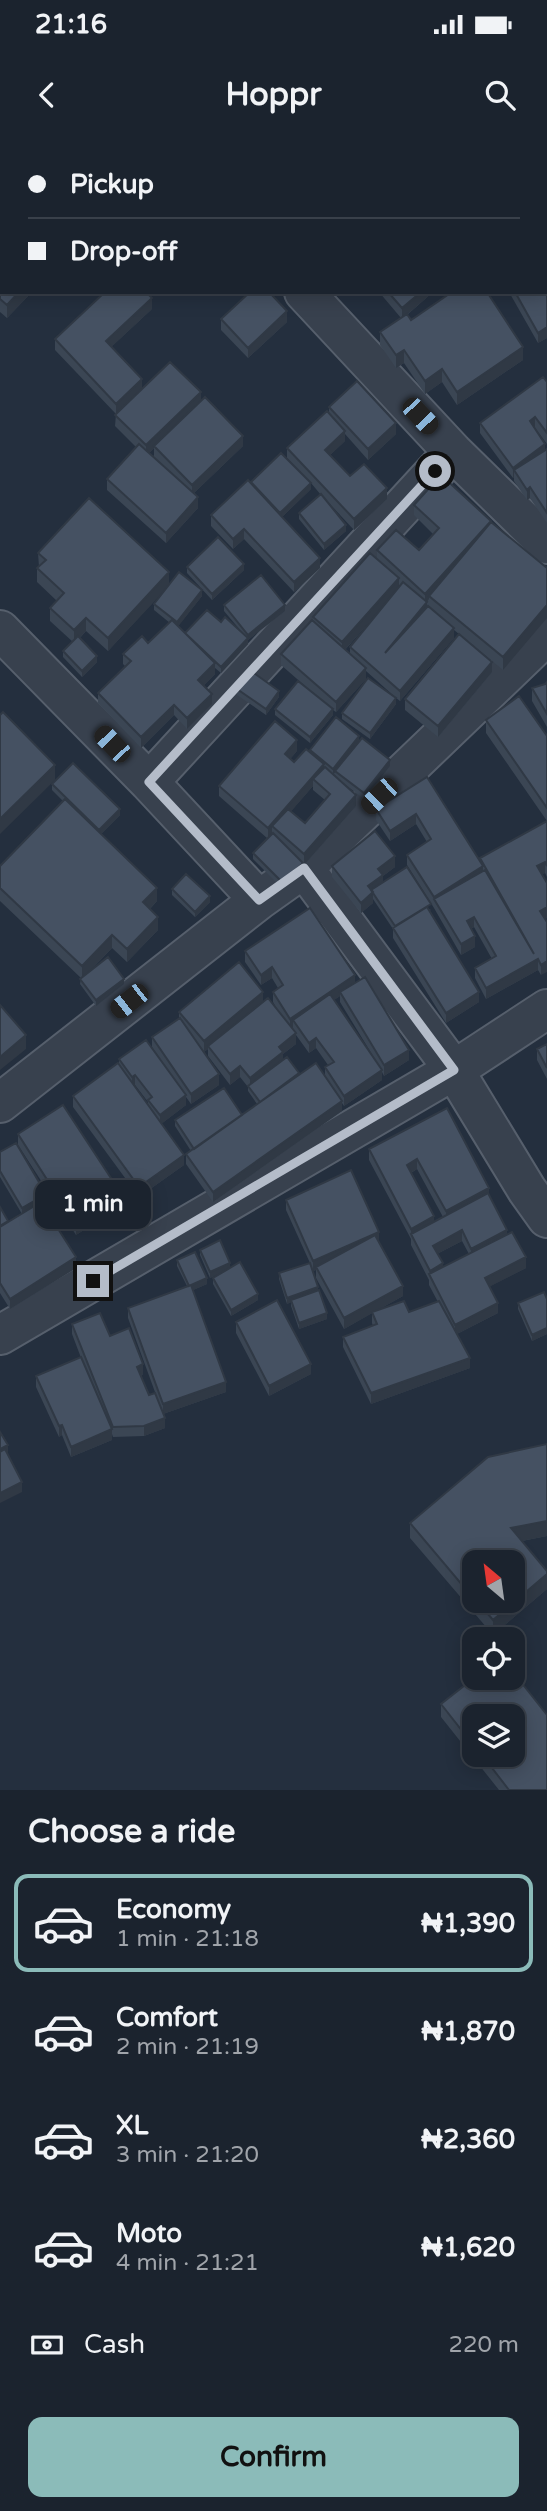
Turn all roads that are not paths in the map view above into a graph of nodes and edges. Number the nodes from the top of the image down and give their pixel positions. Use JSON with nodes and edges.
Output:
{"nodes":[{"id":1,"x":306,"y":294,"type":"edge"},
{"id":2,"x":453,"y":452,"type":"junction"},
{"id":3,"x":547,"y":544,"type":"edge"},
{"id":4,"x":0,"y":630,"type":"edge"},
{"id":5,"x":547,"y":635,"type":"edge"},
{"id":6,"x":149,"y":782,"type":"junction"},
{"id":7,"x":304,"y":868,"type":"junction"},
{"id":8,"x":259,"y":900,"type":"junction"},
{"id":9,"x":547,"y":1009,"type":"edge"},
{"id":10,"x":454,"y":1070,"type":"junction"},
{"id":11,"x":0,"y":1103,"type":"edge"},
{"id":12,"x":547,"y":1218,"type":"edge"},
{"id":13,"x":0,"y":1335,"type":"edge"}],
"edges":[{"from":1,"to":2,"type":"street"},
{"from":2,"to":3,"type":"street"},
{"from":2,"to":6,"type":"street"},
{"from":4,"to":6,"type":"street"},
{"from":5,"to":7,"type":"street"},
{"from":6,"to":8,"type":"street"},
{"from":7,"to":8,"type":"street"},
{"from":7,"to":10,"type":"street"},
{"from":8,"to":11,"type":"street"},
{"from":9,"to":10,"type":"street"},
{"from":10,"to":12,"type":"street"},
{"from":10,"to":13,"type":"street"}]}
